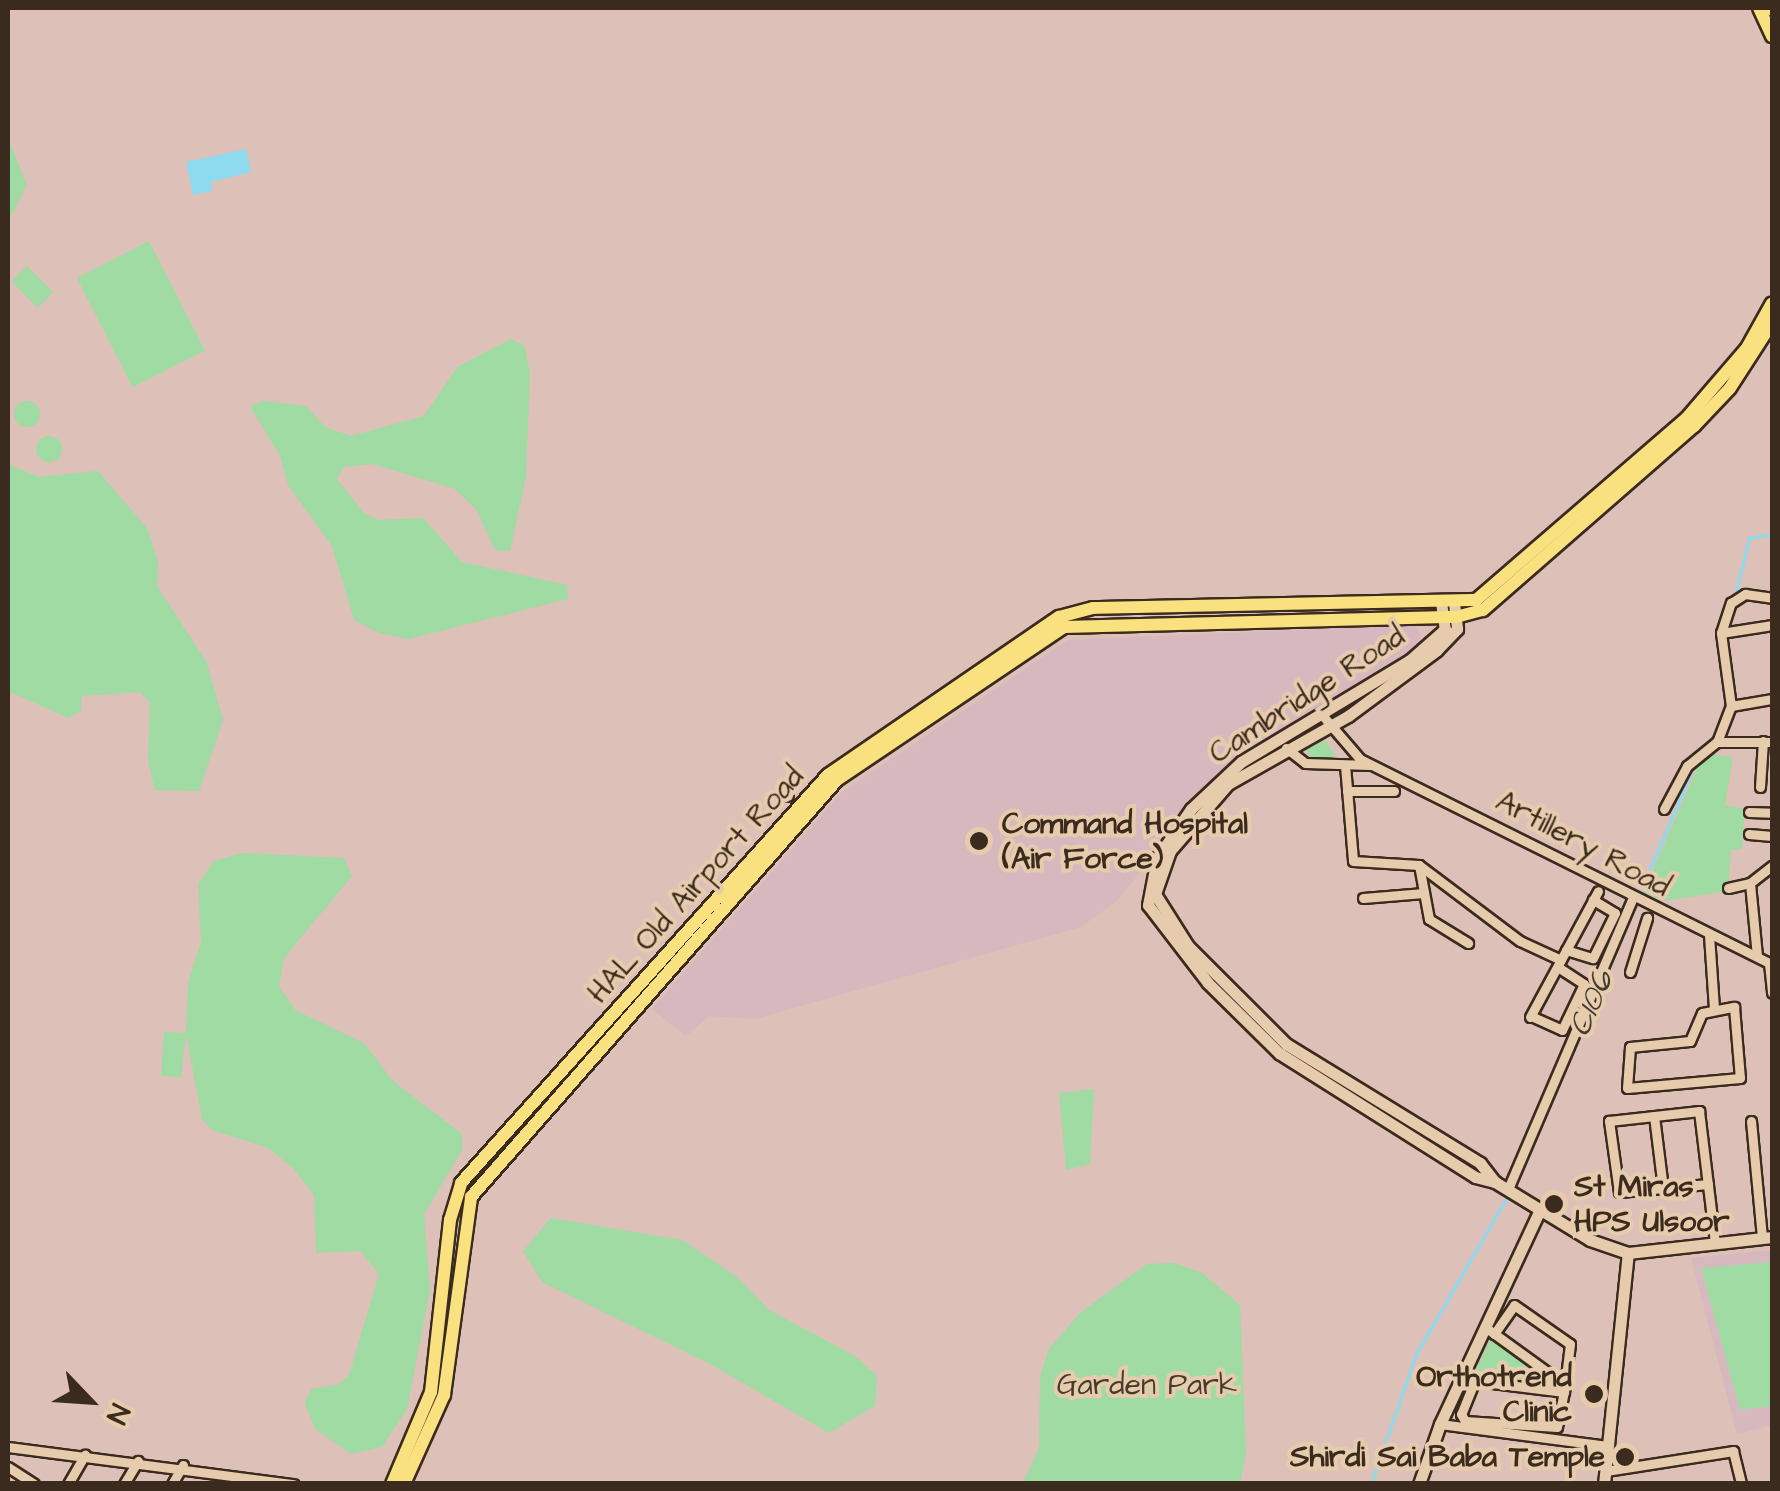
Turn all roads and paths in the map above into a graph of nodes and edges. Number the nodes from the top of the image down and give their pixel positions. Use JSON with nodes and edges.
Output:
{"nodes":[{"id":1,"x":1759,"y":8,"type":"edge"},
{"id":2,"x":1772,"y":36,"type":"edge"},
{"id":3,"x":1772,"y":303,"type":"edge"},
{"id":4,"x":1772,"y":324,"type":"edge"},
{"id":5,"x":1772,"y":598,"type":"edge"},
{"id":6,"x":1449,"y":610,"type":"junction"},
{"id":7,"x":1772,"y":625,"type":"edge"},
{"id":8,"x":1721,"y":632,"type":"junction"},
{"id":9,"x":1772,"y":699,"type":"edge"},
{"id":10,"x":1733,"y":707,"type":"junction"},
{"id":11,"x":1327,"y":721,"type":"junction"},
{"id":12,"x":1717,"y":742,"type":"junction"},
{"id":13,"x":1768,"y":742,"type":"edge"},
{"id":14,"x":1282,"y":745,"type":"junction"},
{"id":15,"x":1372,"y":764,"type":"junction"},
{"id":16,"x":1346,"y":765,"type":"junction"},
{"id":17,"x":831,"y":779,"type":"junction"},
{"id":18,"x":1760,"y":787,"type":"dead end"},
{"id":19,"x":1348,"y":791,"type":"junction"},
{"id":20,"x":1394,"y":791,"type":"dead end"},
{"id":21,"x":1664,"y":809,"type":"dead end"},
{"id":22,"x":1748,"y":812,"type":"dead end"},
{"id":23,"x":1772,"y":813,"type":"edge"},
{"id":24,"x":1748,"y":834,"type":"dead end"},
{"id":25,"x":1772,"y":836,"type":"edge"},
{"id":26,"x":1419,"y":866,"type":"junction"},
{"id":27,"x":1772,"y":866,"type":"edge"},
{"id":28,"x":1750,"y":883,"type":"junction"},
{"id":29,"x":1728,"y":888,"type":"dead end"},
{"id":30,"x":1424,"y":892,"type":"junction"},
{"id":31,"x":1363,"y":898,"type":"dead end"},
{"id":32,"x":1632,"y":899,"type":"junction"},
{"id":33,"x":1646,"y":918,"type":"dead end"},
{"id":34,"x":1712,"y":936,"type":"junction"},
{"id":35,"x":1468,"y":943,"type":"dead end"},
{"id":36,"x":1757,"y":956,"type":"junction"},
{"id":37,"x":1562,"y":959,"type":"junction"},
{"id":38,"x":1771,"y":964,"type":"edge"},
{"id":39,"x":1630,"y":972,"type":"dead end"},
{"id":40,"x":1772,"y":993,"type":"edge"},
{"id":41,"x":1714,"y":1008,"type":"junction"},
{"id":42,"x":1654,"y":1116,"type":"junction"},
{"id":43,"x":1751,"y":1122,"type":"dead end"},
{"id":44,"x":1708,"y":1184,"type":"junction"},
{"id":45,"x":1662,"y":1188,"type":"junction"},
{"id":46,"x":1508,"y":1189,"type":"junction"},
{"id":47,"x":1540,"y":1210,"type":"junction"},
{"id":48,"x":1767,"y":1238,"type":"edge"},
{"id":49,"x":1714,"y":1244,"type":"junction"},
{"id":50,"x":1628,"y":1253,"type":"junction"},
{"id":51,"x":1489,"y":1330,"type":"junction"},
{"id":52,"x":1460,"y":1379,"type":"junction"},
{"id":53,"x":1474,"y":1380,"type":"junction"},
{"id":54,"x":1565,"y":1388,"type":"junction"},
{"id":55,"x":1440,"y":1424,"type":"junction"},
{"id":56,"x":1608,"y":1446,"type":"junction"},
{"id":57,"x":8,"y":1447,"type":"edge"},
{"id":58,"x":85,"y":1454,"type":"junction"},
{"id":59,"x":138,"y":1461,"type":"junction"},
{"id":60,"x":8,"y":1466,"type":"edge"},
{"id":61,"x":183,"y":1466,"type":"junction"},
{"id":62,"x":216,"y":1471,"type":"junction"},
{"id":63,"x":1605,"y":1477,"type":"edge"},
{"id":64,"x":34,"y":1484,"type":"edge"},
{"id":65,"x":68,"y":1484,"type":"edge"},
{"id":66,"x":124,"y":1484,"type":"edge"},
{"id":67,"x":172,"y":1484,"type":"edge"},
{"id":68,"x":216,"y":1484,"type":"edge"},
{"id":69,"x":294,"y":1484,"type":"edge"},
{"id":70,"x":392,"y":1484,"type":"edge"},
{"id":71,"x":404,"y":1484,"type":"edge"},
{"id":72,"x":1418,"y":1484,"type":"edge"},
{"id":73,"x":1742,"y":1484,"type":"edge"}],
"edges":[{"from":1,"to":2,"type":"main road"},
{"from":3,"to":6,"type":"main road","name":"HAL Old Airport Road"},
{"from":4,"to":6,"type":"main road","name":"HAL Old Airport Road"},
{"from":5,"to":8,"type":"street"},
{"from":6,"to":11,"type":"street","name":"Cambridge Road"},
{"from":6,"to":17,"type":"main road","name":"HAL Old Airport Road"},
{"from":7,"to":8,"type":"street"},
{"from":8,"to":10,"type":"street"},
{"from":9,"to":10,"type":"street"},
{"from":10,"to":12,"type":"street"},
{"from":11,"to":14,"type":"street","name":"Cambridge Road"},
{"from":11,"to":15,"type":"street","name":"Artillery Road"},
{"from":12,"to":13,"type":"street"},
{"from":12,"to":21,"type":"street"},
{"from":13,"to":18,"type":"street"},
{"from":14,"to":16,"type":"street","name":"Artillery Road"},
{"from":14,"to":46,"type":"street","name":"Cambridge Road"},
{"from":15,"to":16,"type":"street","name":"Artillery Road"},
{"from":15,"to":32,"type":"street","name":"Artillery Road"},
{"from":16,"to":19,"type":"street"},
{"from":17,"to":70,"type":"main road","name":"HAL Old Airport Road"},
{"from":17,"to":71,"type":"main road","name":"HAL Old Airport Road"},
{"from":19,"to":20,"type":"street"},
{"from":19,"to":26,"type":"street"},
{"from":22,"to":23,"type":"street"},
{"from":24,"to":25,"type":"street"},
{"from":26,"to":30,"type":"street"},
{"from":26,"to":37,"type":"street"},
{"from":27,"to":28,"type":"street"},
{"from":28,"to":29,"type":"street"},
{"from":28,"to":36,"type":"street"},
{"from":30,"to":31,"type":"street"},
{"from":30,"to":35,"type":"street"},
{"from":32,"to":34,"type":"street","name":"Artillery Road"},
{"from":32,"to":46,"type":"street"},
{"from":33,"to":39,"type":"street"},
{"from":34,"to":36,"type":"street","name":"Artillery Road"},
{"from":34,"to":41,"type":"street"},
{"from":36,"to":38,"type":"street","name":"Artillery Road"},
{"from":37,"to":37,"type":"street"},
{"from":37,"to":37,"type":"street"},
{"from":38,"to":40,"type":"street"},
{"from":41,"to":41,"type":"street"},
{"from":42,"to":44,"type":"street"},
{"from":42,"to":45,"type":"street"},
{"from":42,"to":45,"type":"street"},
{"from":43,"to":48,"type":"street"},
{"from":44,"to":45,"type":"street"},
{"from":44,"to":49,"type":"street"},
{"from":46,"to":47,"type":"street","name":"Cambridge Road"},
{"from":47,"to":50,"type":"street","name":"Cambridge Road"},
{"from":47,"to":51,"type":"street"},
{"from":48,"to":49,"type":"street"},
{"from":49,"to":50,"type":"street"},
{"from":50,"to":56,"type":"street"},
{"from":51,"to":52,"type":"street"},
{"from":51,"to":54,"type":"street"},
{"from":51,"to":54,"type":"street"},
{"from":52,"to":53,"type":"street"},
{"from":52,"to":55,"type":"street"},
{"from":53,"to":54,"type":"street"},
{"from":53,"to":54,"type":"street"},
{"from":55,"to":56,"type":"street"},
{"from":55,"to":72,"type":"street"},
{"from":56,"to":63,"type":"street"},
{"from":57,"to":58,"type":"street"},
{"from":58,"to":59,"type":"street"},
{"from":58,"to":65,"type":"street"},
{"from":59,"to":61,"type":"street"},
{"from":59,"to":66,"type":"street"},
{"from":60,"to":64,"type":"street"},
{"from":61,"to":62,"type":"street"},
{"from":61,"to":67,"type":"street"},
{"from":62,"to":68,"type":"street"},
{"from":62,"to":69,"type":"street"},
{"from":63,"to":73,"type":"street"}]}
